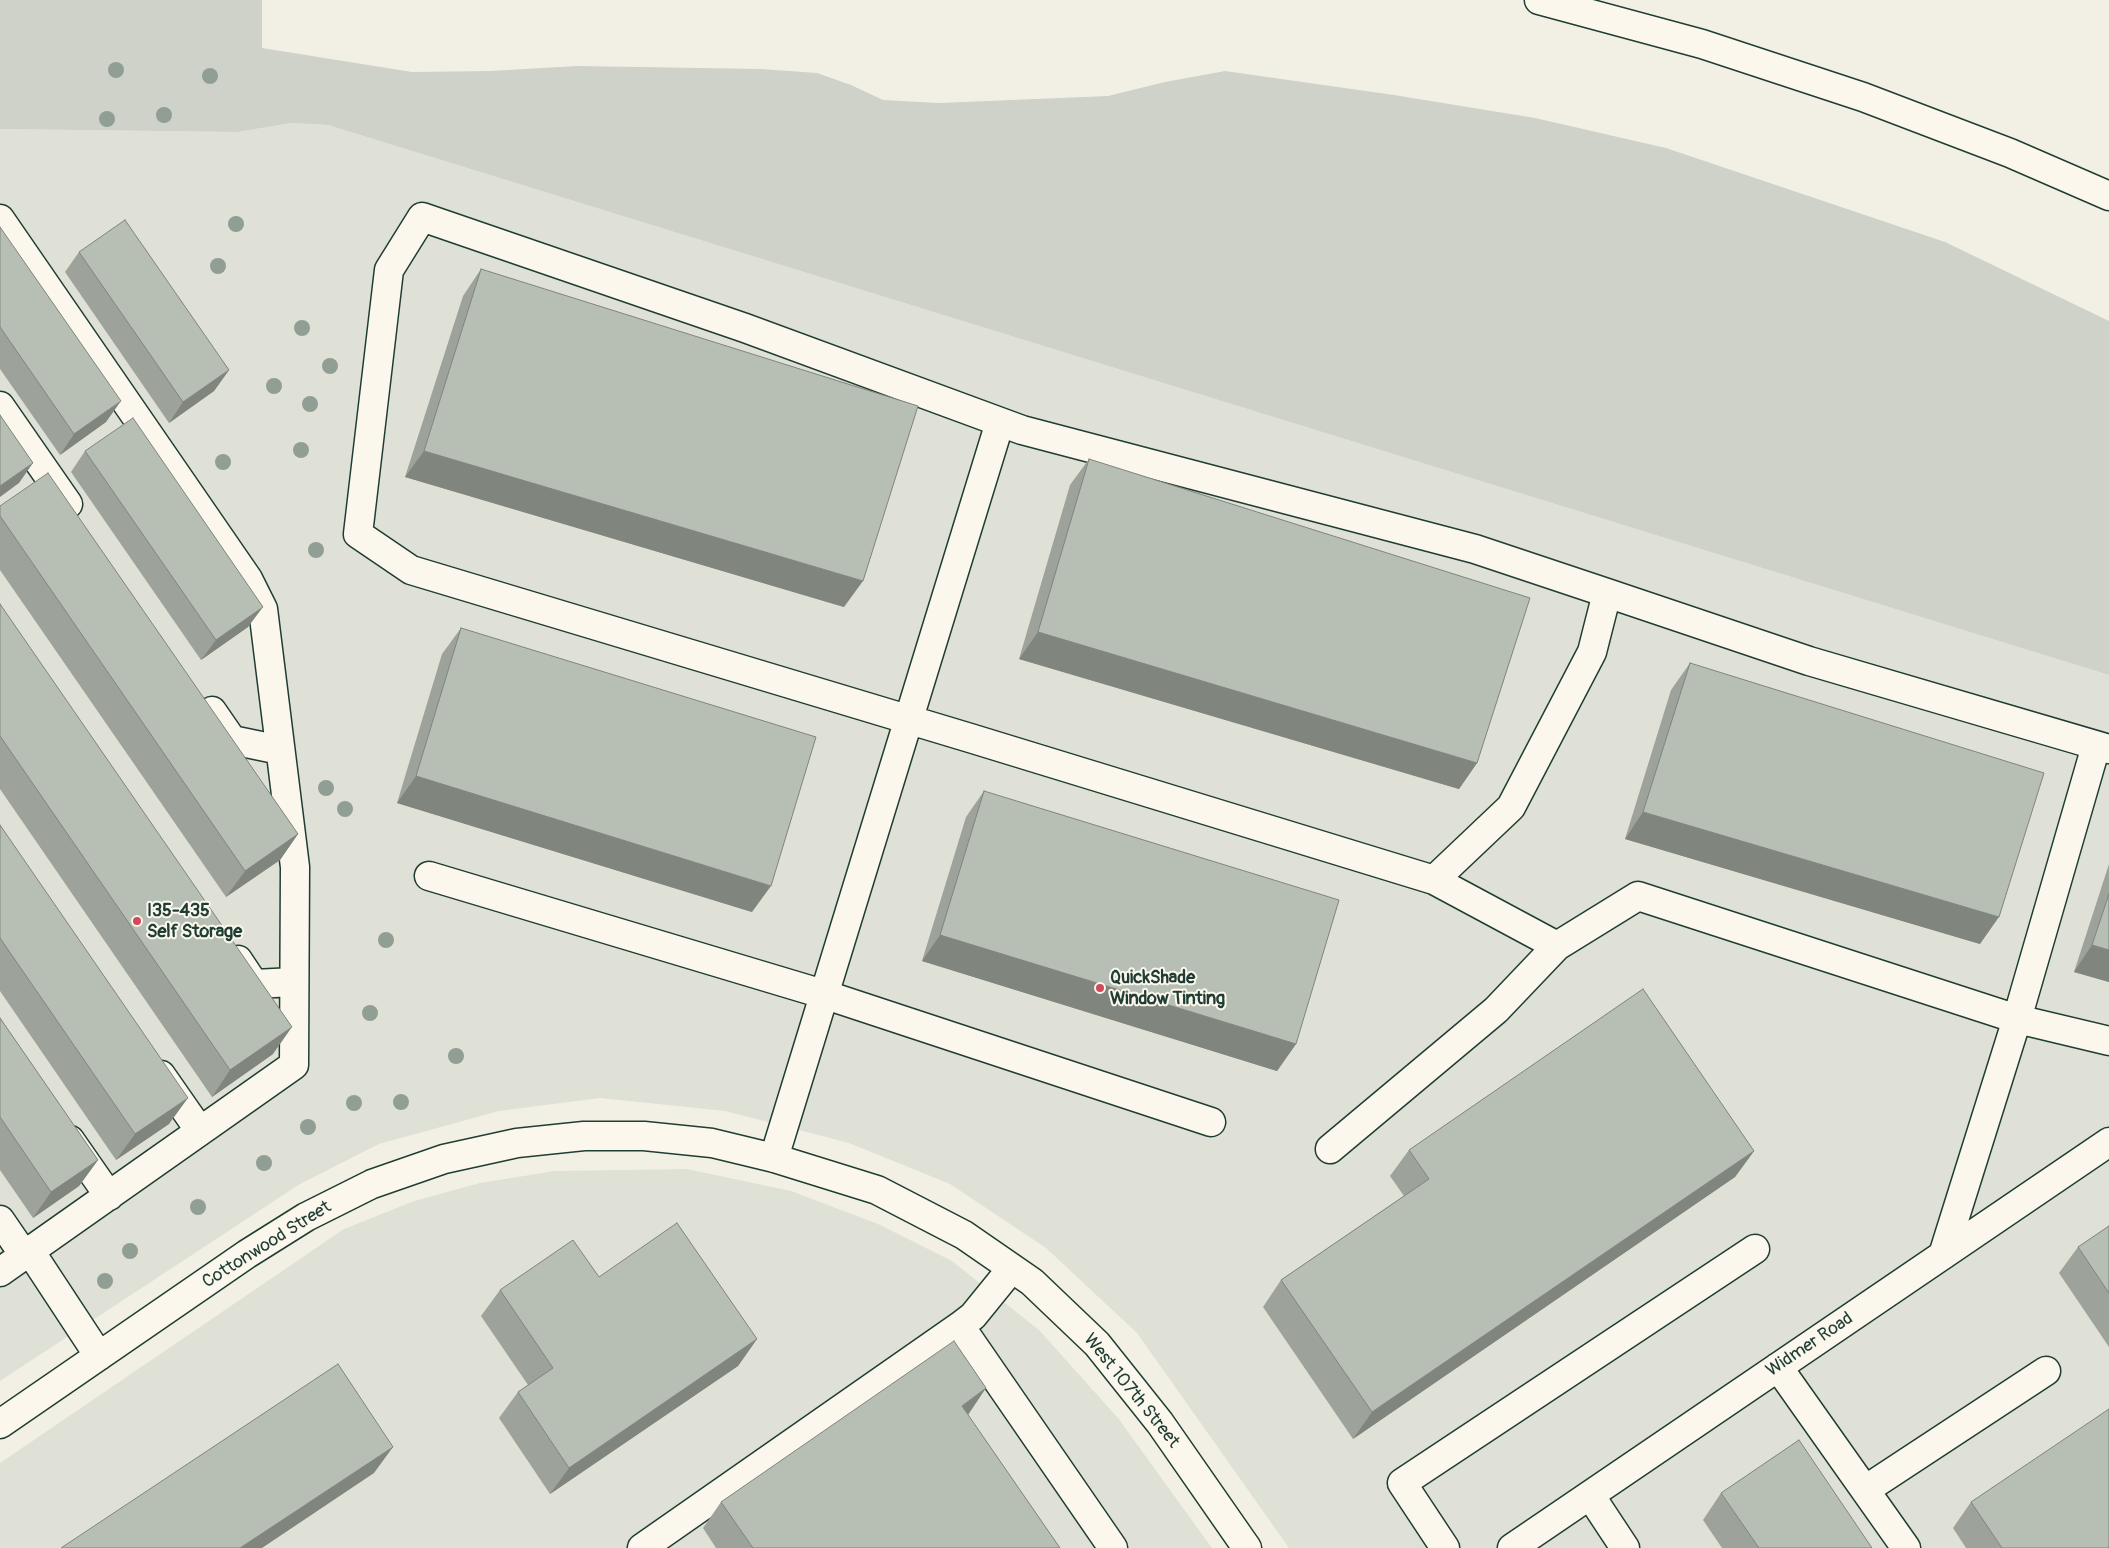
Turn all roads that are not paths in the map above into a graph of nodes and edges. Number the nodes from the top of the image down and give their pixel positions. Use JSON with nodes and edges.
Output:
{"nodes":[{"id":1,"x":1539,"y":0,"type":"edge"},
{"id":2,"x":2109,"y":196,"type":"edge"},
{"id":3,"x":0,"y":218,"type":"edge"},
{"id":4,"x":0,"y":406,"type":"edge"},
{"id":5,"x":1000,"y":422,"type":"junction"},
{"id":6,"x":85,"y":528,"type":"edge"},
{"id":7,"x":1607,"y":592,"type":"junction"},
{"id":8,"x":198,"y":691,"type":"edge"},
{"id":9,"x":908,"y":719,"type":"junction"},
{"id":10,"x":2102,"y":747,"type":"edge"},
{"id":11,"x":280,"y":750,"type":"junction"},
{"id":12,"x":429,"y":876,"type":"dead end"},
{"id":13,"x":1434,"y":880,"type":"junction"},
{"id":14,"x":226,"y":943,"type":"edge"},
{"id":15,"x":1557,"y":946,"type":"junction"},
{"id":16,"x":294,"y":982,"type":"junction"},
{"id":17,"x":824,"y":994,"type":"junction"},
{"id":18,"x":2017,"y":1019,"type":"junction"},
{"id":19,"x":2109,"y":1041,"type":"edge"},
{"id":20,"x":150,"y":1058,"type":"edge"},
{"id":21,"x":54,"y":1117,"type":"edge"},
{"id":22,"x":1211,"y":1122,"type":"dead end"},
{"id":23,"x":200,"y":1131,"type":"junction"},
{"id":24,"x":2109,"y":1142,"type":"edge"},
{"id":25,"x":1330,"y":1150,"type":"dead end"},
{"id":26,"x":774,"y":1158,"type":"junction"},
{"id":27,"x":108,"y":1196,"type":"junction"},
{"id":28,"x":0,"y":1220,"type":"edge"},
{"id":29,"x":1755,"y":1249,"type":"dead end"},
{"id":30,"x":27,"y":1253,"type":"junction"},
{"id":31,"x":1943,"y":1255,"type":"junction"},
{"id":32,"x":1012,"y":1268,"type":"junction"},
{"id":33,"x":0,"y":1272,"type":"edge"},
{"id":34,"x":960,"y":1326,"type":"junction"},
{"id":35,"x":99,"y":1356,"type":"junction"},
{"id":36,"x":1778,"y":1367,"type":"junction"},
{"id":37,"x":2046,"y":1371,"type":"dead end"},
{"id":38,"x":0,"y":1424,"type":"edge"},
{"id":39,"x":1865,"y":1490,"type":"junction"},
{"id":40,"x":1590,"y":1494,"type":"junction"},
{"id":41,"x":642,"y":1548,"type":"edge"},
{"id":42,"x":1113,"y":1548,"type":"edge"},
{"id":43,"x":1247,"y":1548,"type":"edge"},
{"id":44,"x":1445,"y":1548,"type":"edge"},
{"id":45,"x":1512,"y":1548,"type":"edge"},
{"id":46,"x":1625,"y":1548,"type":"edge"},
{"id":47,"x":1906,"y":1548,"type":"edge"}],
"edges":[{"from":1,"to":2,"type":"main road"},
{"from":3,"to":11,"type":"main road"},
{"from":4,"to":6,"type":"main road"},
{"from":5,"to":7,"type":"main road"},
{"from":5,"to":9,"type":"main road"},
{"from":5,"to":9,"type":"main road"},
{"from":7,"to":10,"type":"main road"},
{"from":7,"to":13,"type":"main road"},
{"from":8,"to":11,"type":"main road"},
{"from":9,"to":13,"type":"main road"},
{"from":9,"to":17,"type":"main road"},
{"from":10,"to":18,"type":"main road"},
{"from":11,"to":16,"type":"main road"},
{"from":12,"to":17,"type":"main road"},
{"from":13,"to":15,"type":"main road"},
{"from":14,"to":16,"type":"main road"},
{"from":15,"to":18,"type":"main road"},
{"from":15,"to":25,"type":"main road"},
{"from":16,"to":23,"type":"main road"},
{"from":17,"to":22,"type":"main road"},
{"from":17,"to":26,"type":"main road"},
{"from":18,"to":19,"type":"main road"},
{"from":18,"to":31,"type":"main road"},
{"from":20,"to":23,"type":"main road"},
{"from":21,"to":27,"type":"main road"},
{"from":23,"to":27,"type":"main road"},
{"from":24,"to":31,"type":"main road","name":"Widmer Road"},
{"from":26,"to":32,"type":"main road","name":"West 107th Street"},
{"from":26,"to":35,"type":"main road","name":"Cottonwood Street"},
{"from":27,"to":30,"type":"main road"},
{"from":28,"to":30,"type":"main road"},
{"from":29,"to":44,"type":"main road"},
{"from":30,"to":33,"type":"main road"},
{"from":30,"to":35,"type":"main road"},
{"from":31,"to":36,"type":"main road","name":"Widmer Road"},
{"from":32,"to":34,"type":"main road"},
{"from":32,"to":43,"type":"main road","name":"West 107th Street"},
{"from":34,"to":41,"type":"main road"},
{"from":34,"to":42,"type":"main road"},
{"from":35,"to":38,"type":"main road","name":"Cottonwood Street"},
{"from":36,"to":39,"type":"main road"},
{"from":36,"to":40,"type":"main road","name":"Widmer Road"},
{"from":37,"to":39,"type":"main road"},
{"from":39,"to":47,"type":"main road"},
{"from":40,"to":45,"type":"main road","name":"Widmer Road"},
{"from":40,"to":46,"type":"main road"}]}
